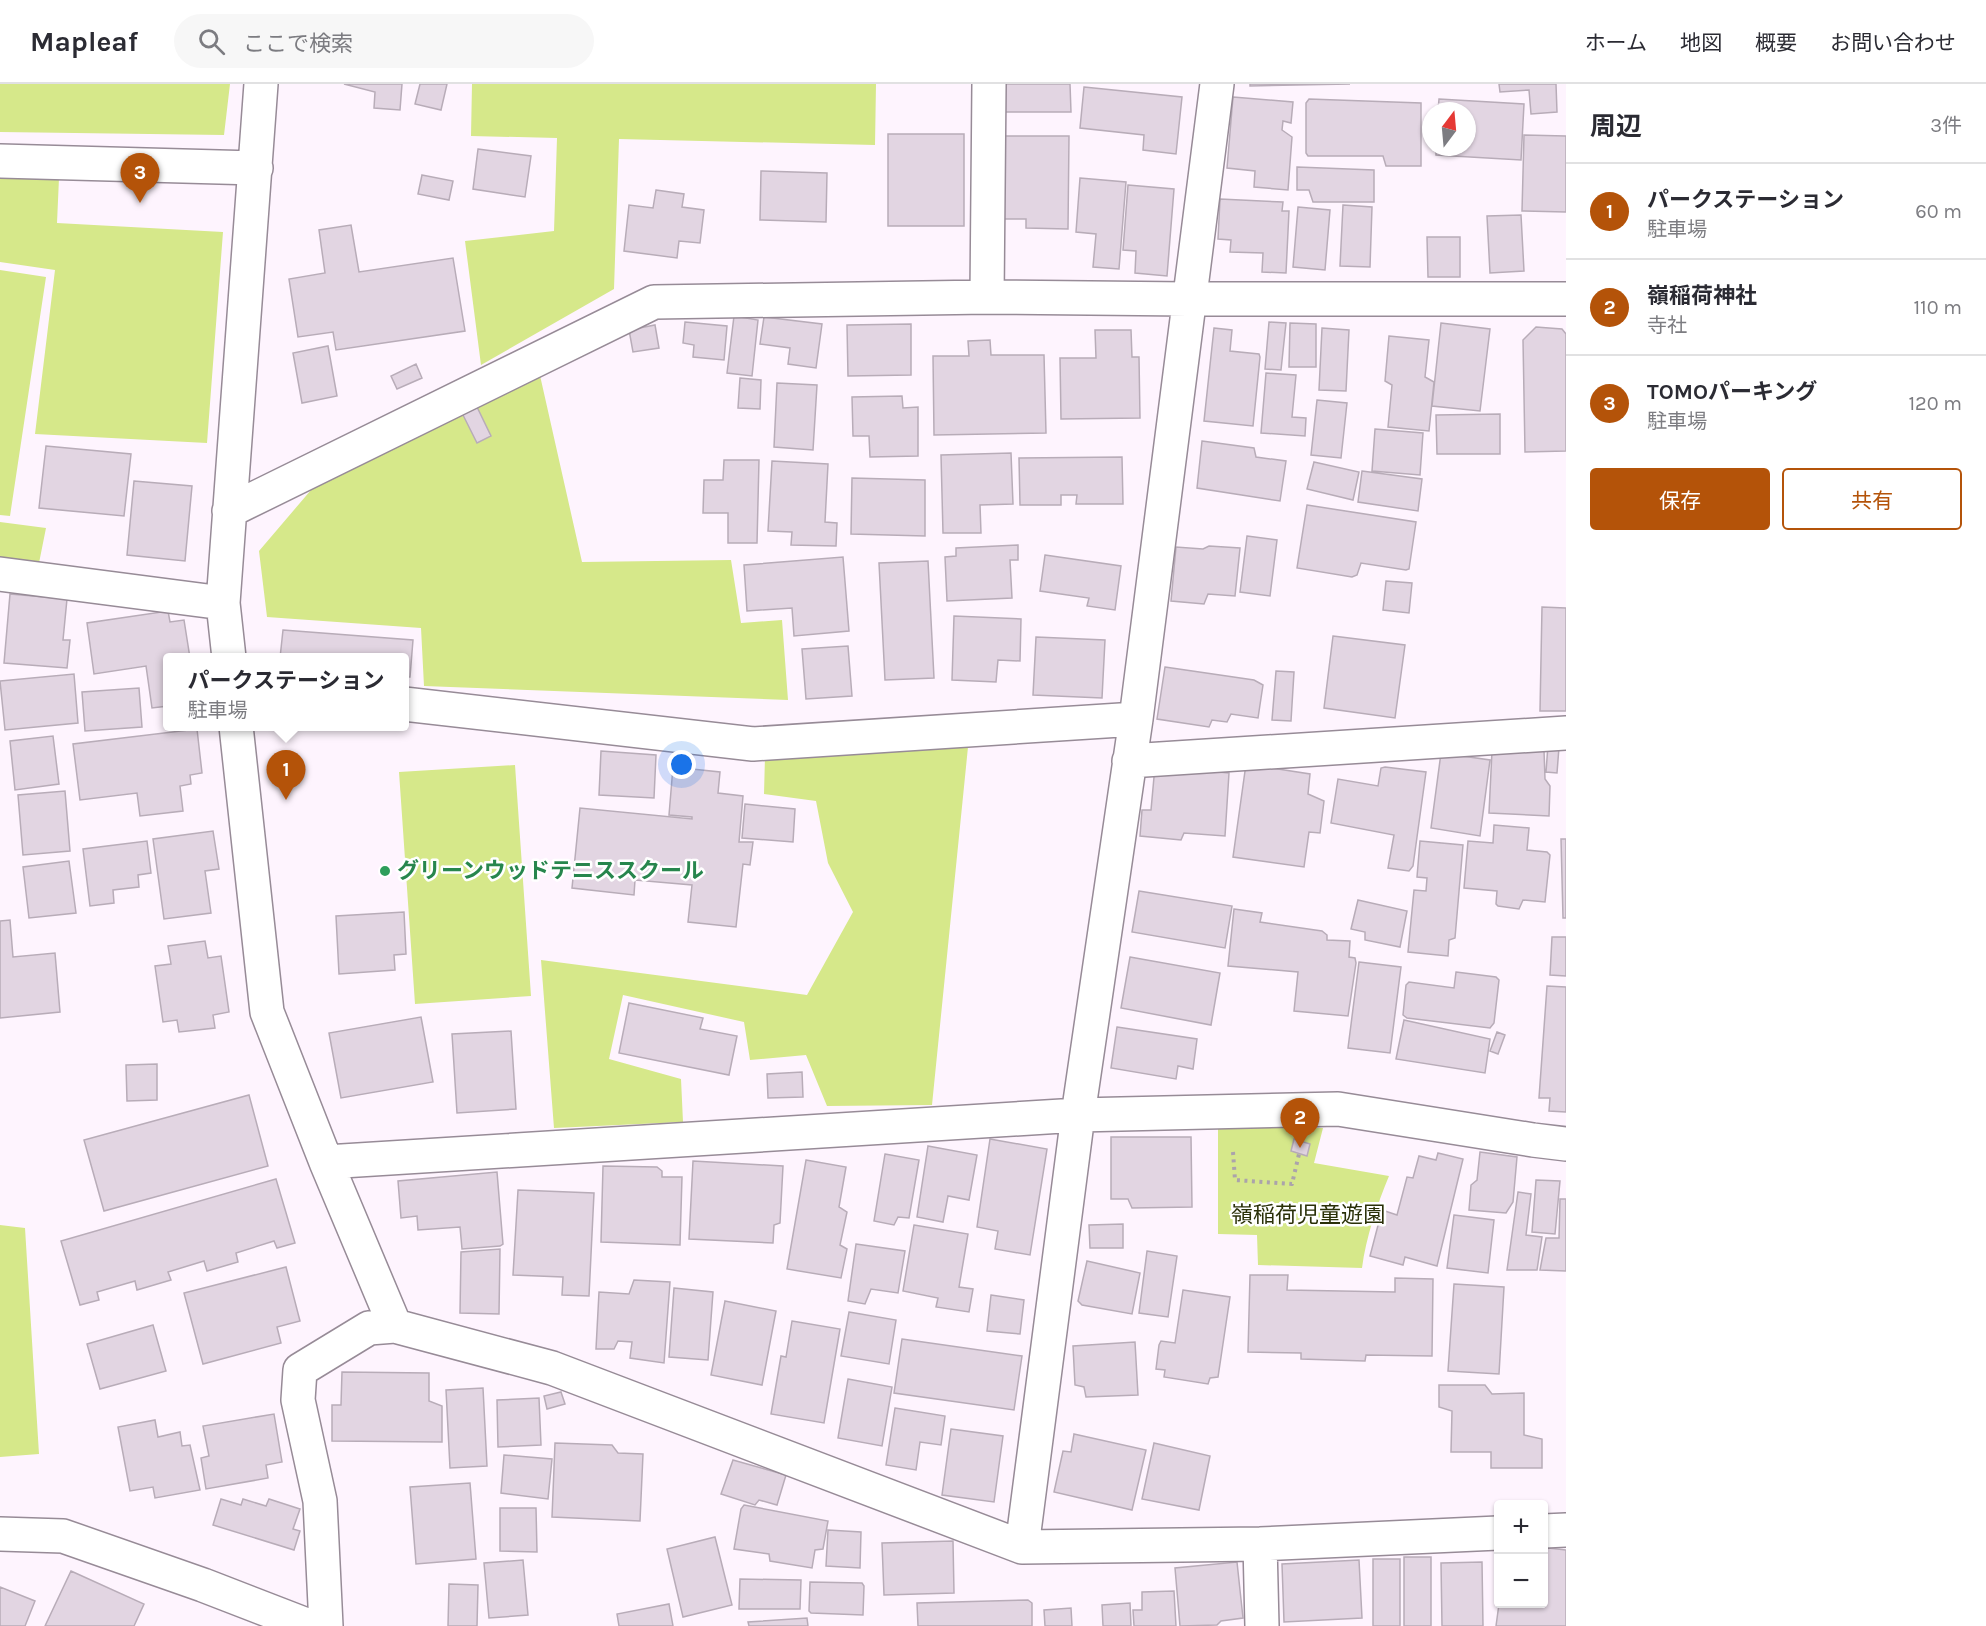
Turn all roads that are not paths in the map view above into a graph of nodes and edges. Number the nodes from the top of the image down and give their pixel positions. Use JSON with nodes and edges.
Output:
{"nodes":[{"id":1,"x":261,"y":84,"type":"edge"},
{"id":2,"x":989,"y":84,"type":"edge"},
{"id":3,"x":1217,"y":84,"type":"edge"},
{"id":4,"x":0,"y":161,"type":"edge"},
{"id":5,"x":256,"y":168,"type":"junction"},
{"id":6,"x":987,"y":297,"type":"junction"},
{"id":7,"x":1188,"y":299,"type":"junction"},
{"id":8,"x":1566,"y":299,"type":"edge"},
{"id":9,"x":229,"y":511,"type":"junction"},
{"id":10,"x":0,"y":574,"type":"edge"},
{"id":11,"x":223,"y":603,"type":"junction"},
{"id":12,"x":229,"y":653,"type":"edge"},
{"id":13,"x":409,"y":704,"type":"edge"},
{"id":14,"x":1136,"y":719,"type":"junction"},
{"id":15,"x":237,"y":731,"type":"edge"},
{"id":16,"x":1566,"y":734,"type":"edge"},
{"id":17,"x":1129,"y":761,"type":"junction"},
{"id":18,"x":1078,"y":1115,"type":"junction"},
{"id":19,"x":1566,"y":1144,"type":"edge"},
{"id":20,"x":326,"y":1162,"type":"junction"},
{"id":21,"x":395,"y":1326,"type":"junction"},
{"id":22,"x":1566,"y":1530,"type":"edge"},
{"id":23,"x":1548,"y":1531,"type":"edge"},
{"id":24,"x":1494,"y":1533,"type":"edge"},
{"id":25,"x":0,"y":1534,"type":"edge"},
{"id":26,"x":1260,"y":1544,"type":"junction"},
{"id":27,"x":1022,"y":1547,"type":"junction"},
{"id":28,"x":309,"y":1626,"type":"edge"},
{"id":29,"x":326,"y":1626,"type":"edge"},
{"id":30,"x":1262,"y":1626,"type":"edge"}],
"edges":[{"from":1,"to":5,"type":"street"},
{"from":2,"to":6,"type":"street"},
{"from":3,"to":7,"type":"street"},
{"from":4,"to":5,"type":"street"},
{"from":5,"to":9,"type":"street"},
{"from":6,"to":7,"type":"street"},
{"from":6,"to":9,"type":"street"},
{"from":7,"to":8,"type":"street"},
{"from":7,"to":14,"type":"street"},
{"from":9,"to":11,"type":"street"},
{"from":10,"to":11,"type":"street"},
{"from":11,"to":12,"type":"street"},
{"from":13,"to":14,"type":"street"},
{"from":14,"to":17,"type":"street"},
{"from":15,"to":20,"type":"street"},
{"from":16,"to":17,"type":"street"},
{"from":17,"to":18,"type":"street"},
{"from":18,"to":19,"type":"street"},
{"from":18,"to":20,"type":"street"},
{"from":18,"to":27,"type":"street"},
{"from":20,"to":21,"type":"street"},
{"from":21,"to":27,"type":"street"},
{"from":21,"to":29,"type":"street"},
{"from":22,"to":23,"type":"street"},
{"from":24,"to":26,"type":"street"},
{"from":25,"to":28,"type":"street"},
{"from":26,"to":27,"type":"street"},
{"from":26,"to":30,"type":"street"}]}
